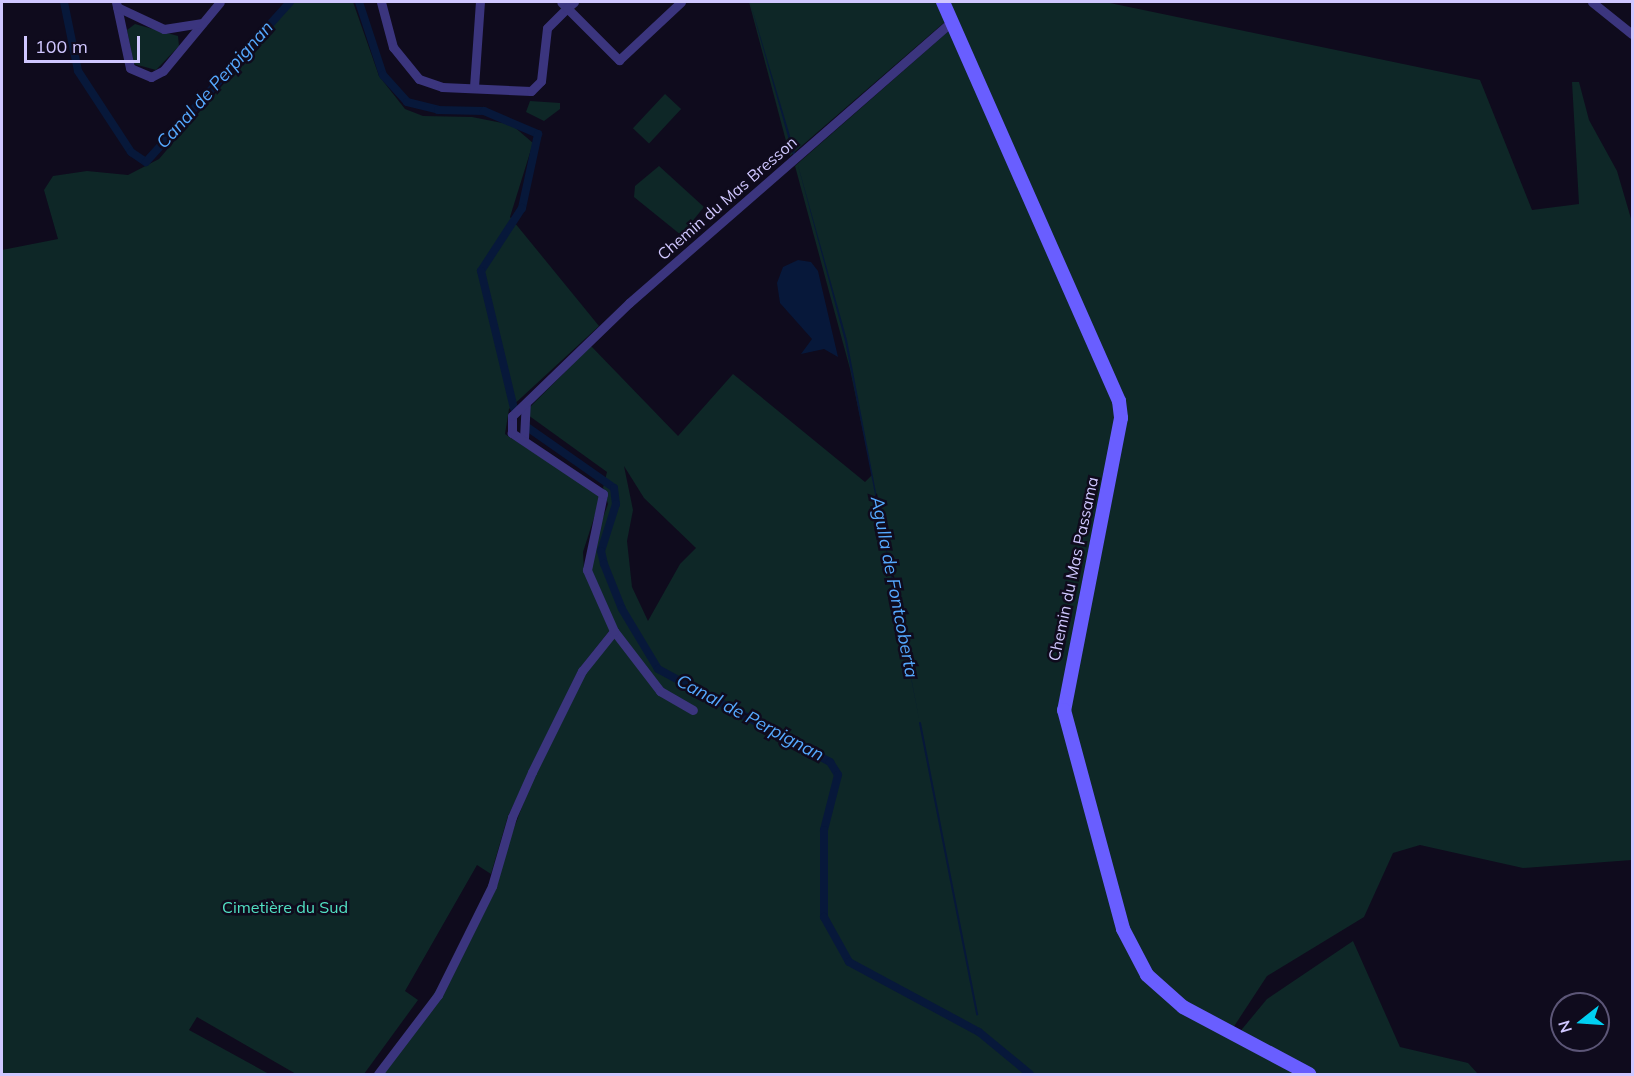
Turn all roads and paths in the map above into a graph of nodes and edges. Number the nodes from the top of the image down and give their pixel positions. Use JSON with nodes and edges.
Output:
{"nodes":[{"id":1,"x":220,"y":2,"type":"edge"},
{"id":2,"x":381,"y":2,"type":"edge"},
{"id":3,"x":480,"y":2,"type":"edge"},
{"id":4,"x":681,"y":2,"type":"edge"},
{"id":5,"x":943,"y":2,"type":"edge"},
{"id":6,"x":1592,"y":2,"type":"edge"},
{"id":7,"x":116,"y":4,"type":"edge"},
{"id":8,"x":567,"y":4,"type":"edge"},
{"id":9,"x":952,"y":21,"type":"junction"},
{"id":10,"x":203,"y":23,"type":"junction"},
{"id":11,"x":1632,"y":34,"type":"edge"},
{"id":12,"x":474,"y":87,"type":"junction"},
{"id":13,"x":614,"y":631,"type":"junction"},
{"id":14,"x":693,"y":710,"type":"dead end"},
{"id":15,"x":378,"y":1074,"type":"edge"},
{"id":16,"x":1309,"y":1074,"type":"edge"}],
"edges":[{"from":1,"to":10,"type":"street"},
{"from":2,"to":12,"type":"street"},
{"from":3,"to":12,"type":"street"},
{"from":4,"to":8,"type":"street"},
{"from":5,"to":9,"type":"street","name":"Chemin du Mas Passama"},
{"from":6,"to":11,"type":"street"},
{"from":7,"to":10,"type":"street"},
{"from":7,"to":10,"type":"street"},
{"from":8,"to":12,"type":"street"},
{"from":9,"to":13,"type":"street","name":"Chemin du Mas Bresson"},
{"from":9,"to":16,"type":"street","name":"Chemin du Mas Passama"},
{"from":13,"to":14,"type":"street"},
{"from":13,"to":15,"type":"street"}]}
